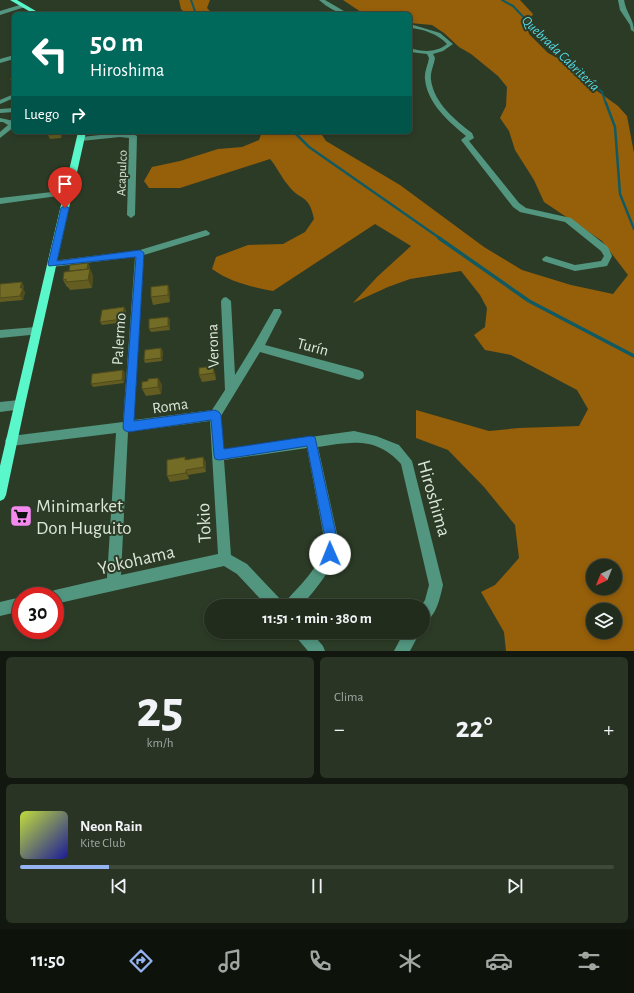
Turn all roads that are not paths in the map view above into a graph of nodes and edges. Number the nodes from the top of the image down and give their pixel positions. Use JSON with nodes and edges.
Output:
{"nodes":[{"id":1,"x":12,"y":0,"type":"edge"},
{"id":2,"x":322,"y":0,"type":"edge"},
{"id":3,"x":621,"y":0,"type":"edge"},
{"id":4,"x":23,"y":6,"type":"junction"},
{"id":5,"x":34,"y":12,"type":"edge"},
{"id":6,"x":342,"y":12,"type":"edge"},
{"id":7,"x":0,"y":13,"type":"edge"},
{"id":8,"x":412,"y":26,"type":"edge"},
{"id":9,"x":634,"y":30,"type":"edge"},
{"id":10,"x":412,"y":50,"type":"edge"},
{"id":11,"x":429,"y":53,"type":"junction"},
{"id":12,"x":12,"y":58,"type":"edge"},
{"id":13,"x":0,"y":61,"type":"edge"},
{"id":14,"x":12,"y":97,"type":"edge"},
{"id":15,"x":0,"y":102,"type":"edge"},
{"id":16,"x":12,"y":110,"type":"edge"},
{"id":17,"x":0,"y":111,"type":"edge"},
{"id":18,"x":0,"y":120,"type":"edge"},
{"id":19,"x":12,"y":124,"type":"edge"},
{"id":20,"x":12,"y":125,"type":"edge"},
{"id":21,"x":82,"y":135,"type":"edge"},
{"id":22,"x":0,"y":136,"type":"edge"},
{"id":23,"x":69,"y":192,"type":"junction"},
{"id":24,"x":0,"y":201,"type":"edge"},
{"id":25,"x":131,"y":215,"type":"dead end"},
{"id":26,"x":206,"y":233,"type":"dead end"},
{"id":27,"x":140,"y":253,"type":"junction"},
{"id":28,"x":546,"y":258,"type":"dead end"},
{"id":29,"x":52,"y":264,"type":"junction"},
{"id":30,"x":226,"y":301,"type":"dead end"},
{"id":31,"x":277,"y":312,"type":"dead end"},
{"id":32,"x":36,"y":331,"type":"junction"},
{"id":33,"x":0,"y":334,"type":"edge"},
{"id":34,"x":258,"y":348,"type":"junction"},
{"id":35,"x":360,"y":375,"type":"dead end"},
{"id":36,"x":230,"y":390,"type":"junction"},
{"id":37,"x":19,"y":404,"type":"junction"},
{"id":38,"x":0,"y":407,"type":"edge"},
{"id":39,"x":215,"y":415,"type":"junction"},
{"id":40,"x":125,"y":427,"type":"junction"},
{"id":41,"x":311,"y":440,"type":"junction"},
{"id":42,"x":11,"y":441,"type":"junction"},
{"id":43,"x":219,"y":455,"type":"junction"},
{"id":44,"x":0,"y":495,"type":"edge"},
{"id":45,"x":225,"y":559,"type":"junction"},
{"id":46,"x":114,"y":584,"type":"junction"},
{"id":47,"x":64,"y":595,"type":"edge"},
{"id":48,"x":270,"y":599,"type":"edge"},
{"id":49,"x":297,"y":599,"type":"edge"},
{"id":50,"x":430,"y":605,"type":"edge"},
{"id":51,"x":12,"y":606,"type":"edge"},
{"id":52,"x":0,"y":608,"type":"edge"},
{"id":53,"x":307,"y":639,"type":"edge"},
{"id":54,"x":409,"y":639,"type":"edge"},
{"id":55,"x":318,"y":651,"type":"edge"},
{"id":56,"x":401,"y":651,"type":"edge"}],
"edges":[{"from":1,"to":4,"type":"main road"},
{"from":2,"to":6,"type":"street"},
{"from":3,"to":9,"type":"street"},
{"from":4,"to":5,"type":"main road"},
{"from":4,"to":7,"type":"street"},
{"from":8,"to":11,"type":"street"},
{"from":10,"to":11,"type":"street"},
{"from":11,"to":28,"type":"street"},
{"from":12,"to":13,"type":"street"},
{"from":14,"to":15,"type":"street"},
{"from":16,"to":17,"type":"street"},
{"from":18,"to":19,"type":"street"},
{"from":20,"to":22,"type":"street"},
{"from":21,"to":23,"type":"main road"},
{"from":21,"to":25,"type":"street","name":"Acapulco"},
{"from":23,"to":24,"type":"street"},
{"from":23,"to":29,"type":"main road"},
{"from":26,"to":27,"type":"street"},
{"from":27,"to":29,"type":"street"},
{"from":27,"to":40,"type":"street","name":"Palermo"},
{"from":29,"to":32,"type":"main road"},
{"from":30,"to":36,"type":"street","name":"Verona"},
{"from":31,"to":34,"type":"street"},
{"from":32,"to":33,"type":"street"},
{"from":32,"to":37,"type":"main road"},
{"from":34,"to":35,"type":"street","name":"Turín"},
{"from":34,"to":36,"type":"street"},
{"from":36,"to":39,"type":"street"},
{"from":37,"to":38,"type":"street"},
{"from":37,"to":42,"type":"main road"},
{"from":39,"to":40,"type":"street","name":"Roma"},
{"from":39,"to":43,"type":"street","name":"Tokio"},
{"from":40,"to":42,"type":"street","name":"Roma"},
{"from":40,"to":46,"type":"street","name":"Palermo"},
{"from":41,"to":43,"type":"street","name":"Hiroshima"},
{"from":41,"to":49,"type":"street"},
{"from":41,"to":50,"type":"street","name":"Hiroshima"},
{"from":42,"to":44,"type":"main road"},
{"from":43,"to":45,"type":"street","name":"Tokio"},
{"from":45,"to":46,"type":"street","name":"Yokohama"},
{"from":45,"to":48,"type":"street","name":"Tokio"},
{"from":46,"to":47,"type":"street","name":"Yokohama"},
{"from":51,"to":52,"type":"street"},
{"from":53,"to":55,"type":"street"},
{"from":54,"to":56,"type":"street"}]}
